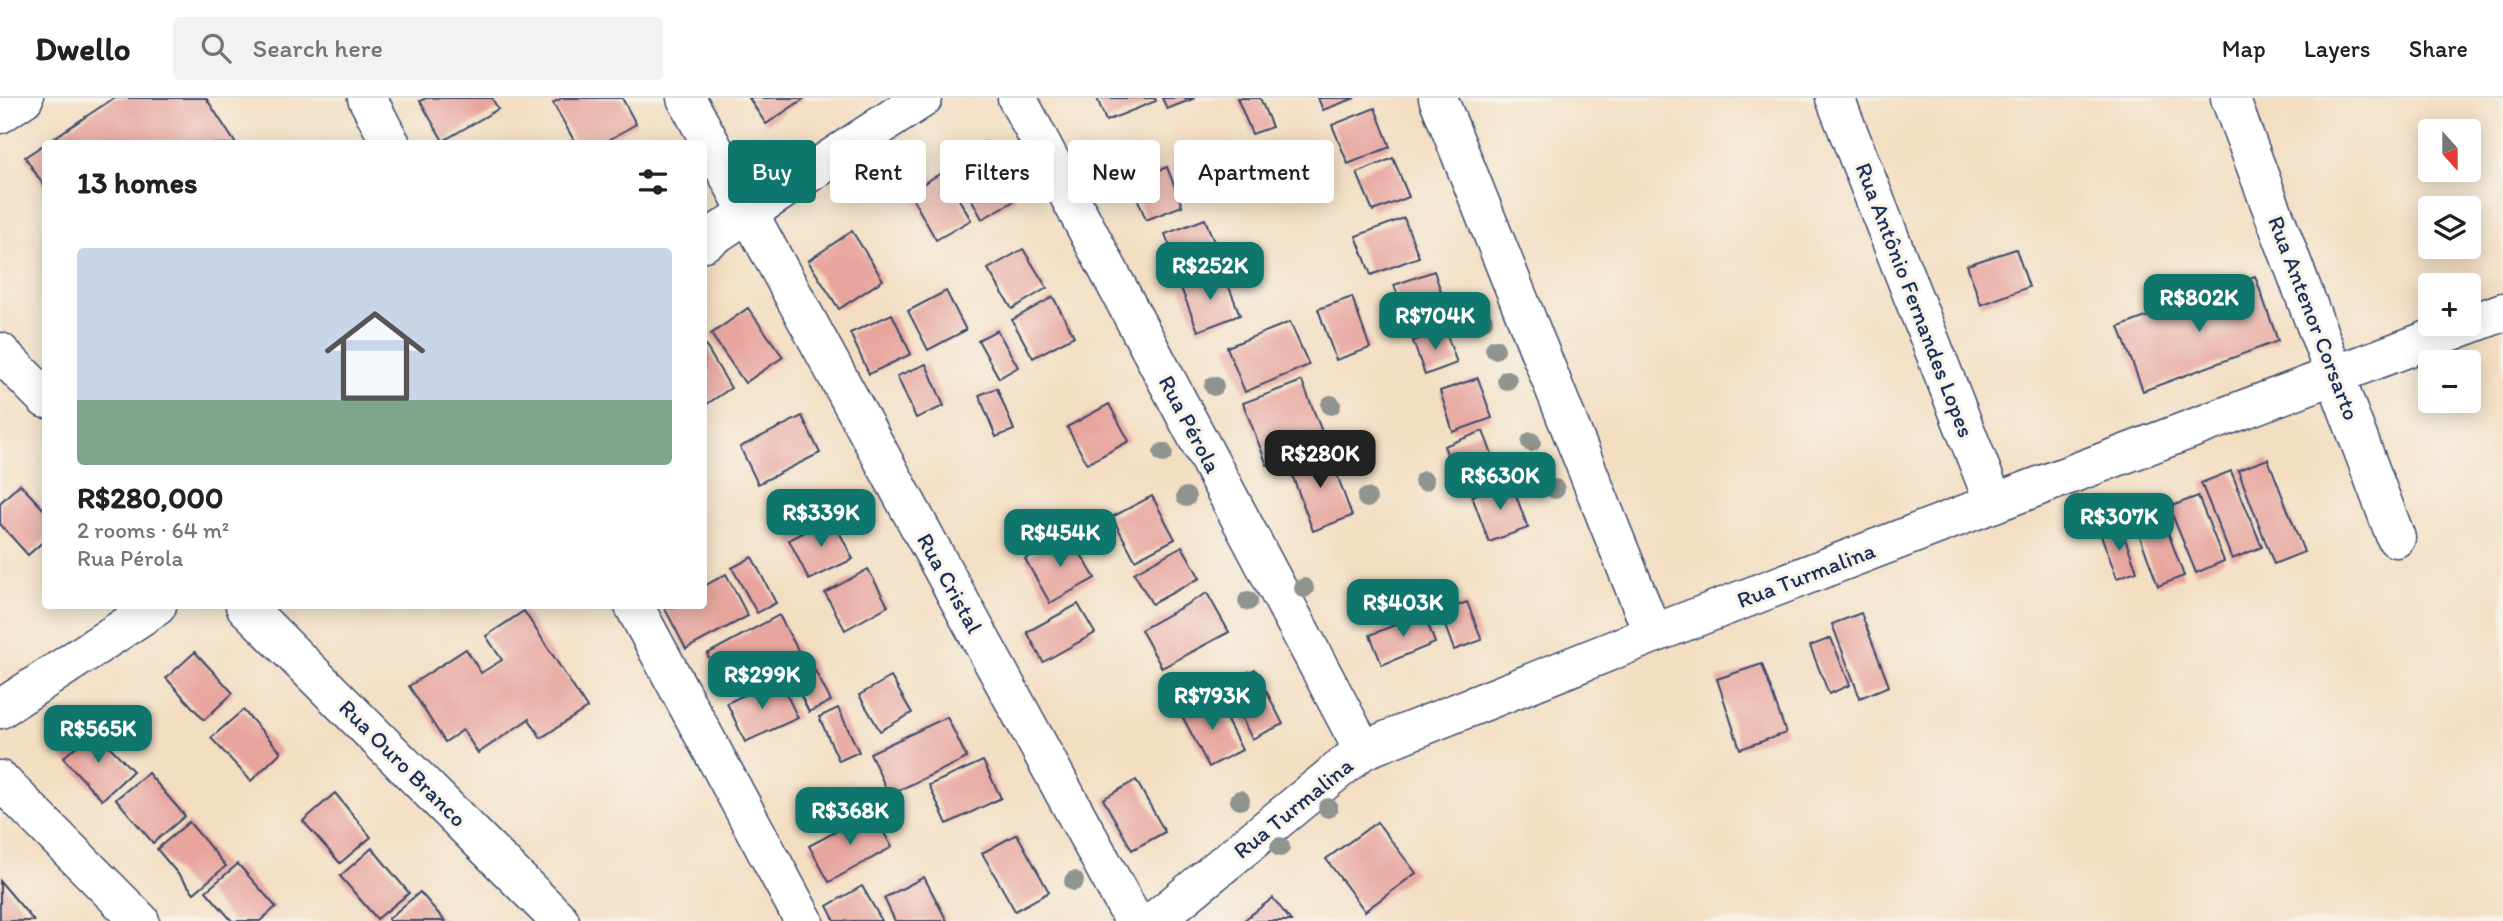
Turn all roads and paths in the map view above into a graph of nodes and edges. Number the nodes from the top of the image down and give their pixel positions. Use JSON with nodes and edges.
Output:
{"nodes":[{"id":1,"x":24,"y":98,"type":"edge"},
{"id":2,"x":367,"y":98,"type":"edge"},
{"id":3,"x":686,"y":98,"type":"edge"},
{"id":4,"x":923,"y":98,"type":"edge"},
{"id":5,"x":1017,"y":98,"type":"edge"},
{"id":6,"x":1438,"y":98,"type":"edge"},
{"id":7,"x":1835,"y":98,"type":"edge"},
{"id":8,"x":2230,"y":98,"type":"edge"},
{"id":9,"x":0,"y":114,"type":"edge"},
{"id":10,"x":389,"y":140,"type":"edge"},
{"id":11,"x":747,"y":212,"type":"junction"},
{"id":12,"x":707,"y":240,"type":"edge"},
{"id":13,"x":2503,"y":312,"type":"edge"},
{"id":14,"x":0,"y":352,"type":"edge"},
{"id":15,"x":2336,"y":374,"type":"junction"},
{"id":16,"x":42,"y":395,"type":"edge"},
{"id":17,"x":1994,"y":503,"type":"junction"},
{"id":18,"x":2396,"y":538,"type":"dead end"},
{"id":19,"x":152,"y":609,"type":"edge"},
{"id":20,"x":248,"y":609,"type":"edge"},
{"id":21,"x":636,"y":609,"type":"edge"},
{"id":22,"x":1653,"y":634,"type":"junction"},
{"id":23,"x":0,"y":709,"type":"edge"},
{"id":24,"x":1363,"y":750,"type":"junction"},
{"id":25,"x":0,"y":780,"type":"edge"},
{"id":26,"x":140,"y":921,"type":"edge"},
{"id":27,"x":560,"y":921,"type":"edge"},
{"id":28,"x":804,"y":921,"type":"edge"},
{"id":29,"x":1134,"y":921,"type":"edge"},
{"id":30,"x":1154,"y":921,"type":"edge"}],
"edges":[{"from":1,"to":9,"type":"street"},
{"from":2,"to":10,"type":"street"},
{"from":3,"to":11,"type":"street","name":"Rua Cristal"},
{"from":4,"to":11,"type":"street"},
{"from":5,"to":24,"type":"street","name":"Rua Pérola"},
{"from":6,"to":22,"type":"street"},
{"from":7,"to":17,"type":"street","name":"Rua Antônio Fernandes Lopes"},
{"from":8,"to":15,"type":"street","name":"Rua Antenor Corsarto"},
{"from":11,"to":12,"type":"street"},
{"from":11,"to":29,"type":"street","name":"Rua Cristal"},
{"from":13,"to":15,"type":"street","name":"Rua Turmalina"},
{"from":14,"to":16,"type":"street"},
{"from":15,"to":17,"type":"street","name":"Rua Turmalina"},
{"from":15,"to":18,"type":"street","name":"Rua Antenor Corsarto"},
{"from":17,"to":22,"type":"street","name":"Rua Turmalina"},
{"from":19,"to":23,"type":"street"},
{"from":20,"to":27,"type":"street","name":"Rua Ouro Branco"},
{"from":21,"to":28,"type":"street"},
{"from":22,"to":24,"type":"street","name":"Rua Turmalina"},
{"from":24,"to":30,"type":"street","name":"Rua Turmalina"},
{"from":25,"to":26,"type":"street"}]}
